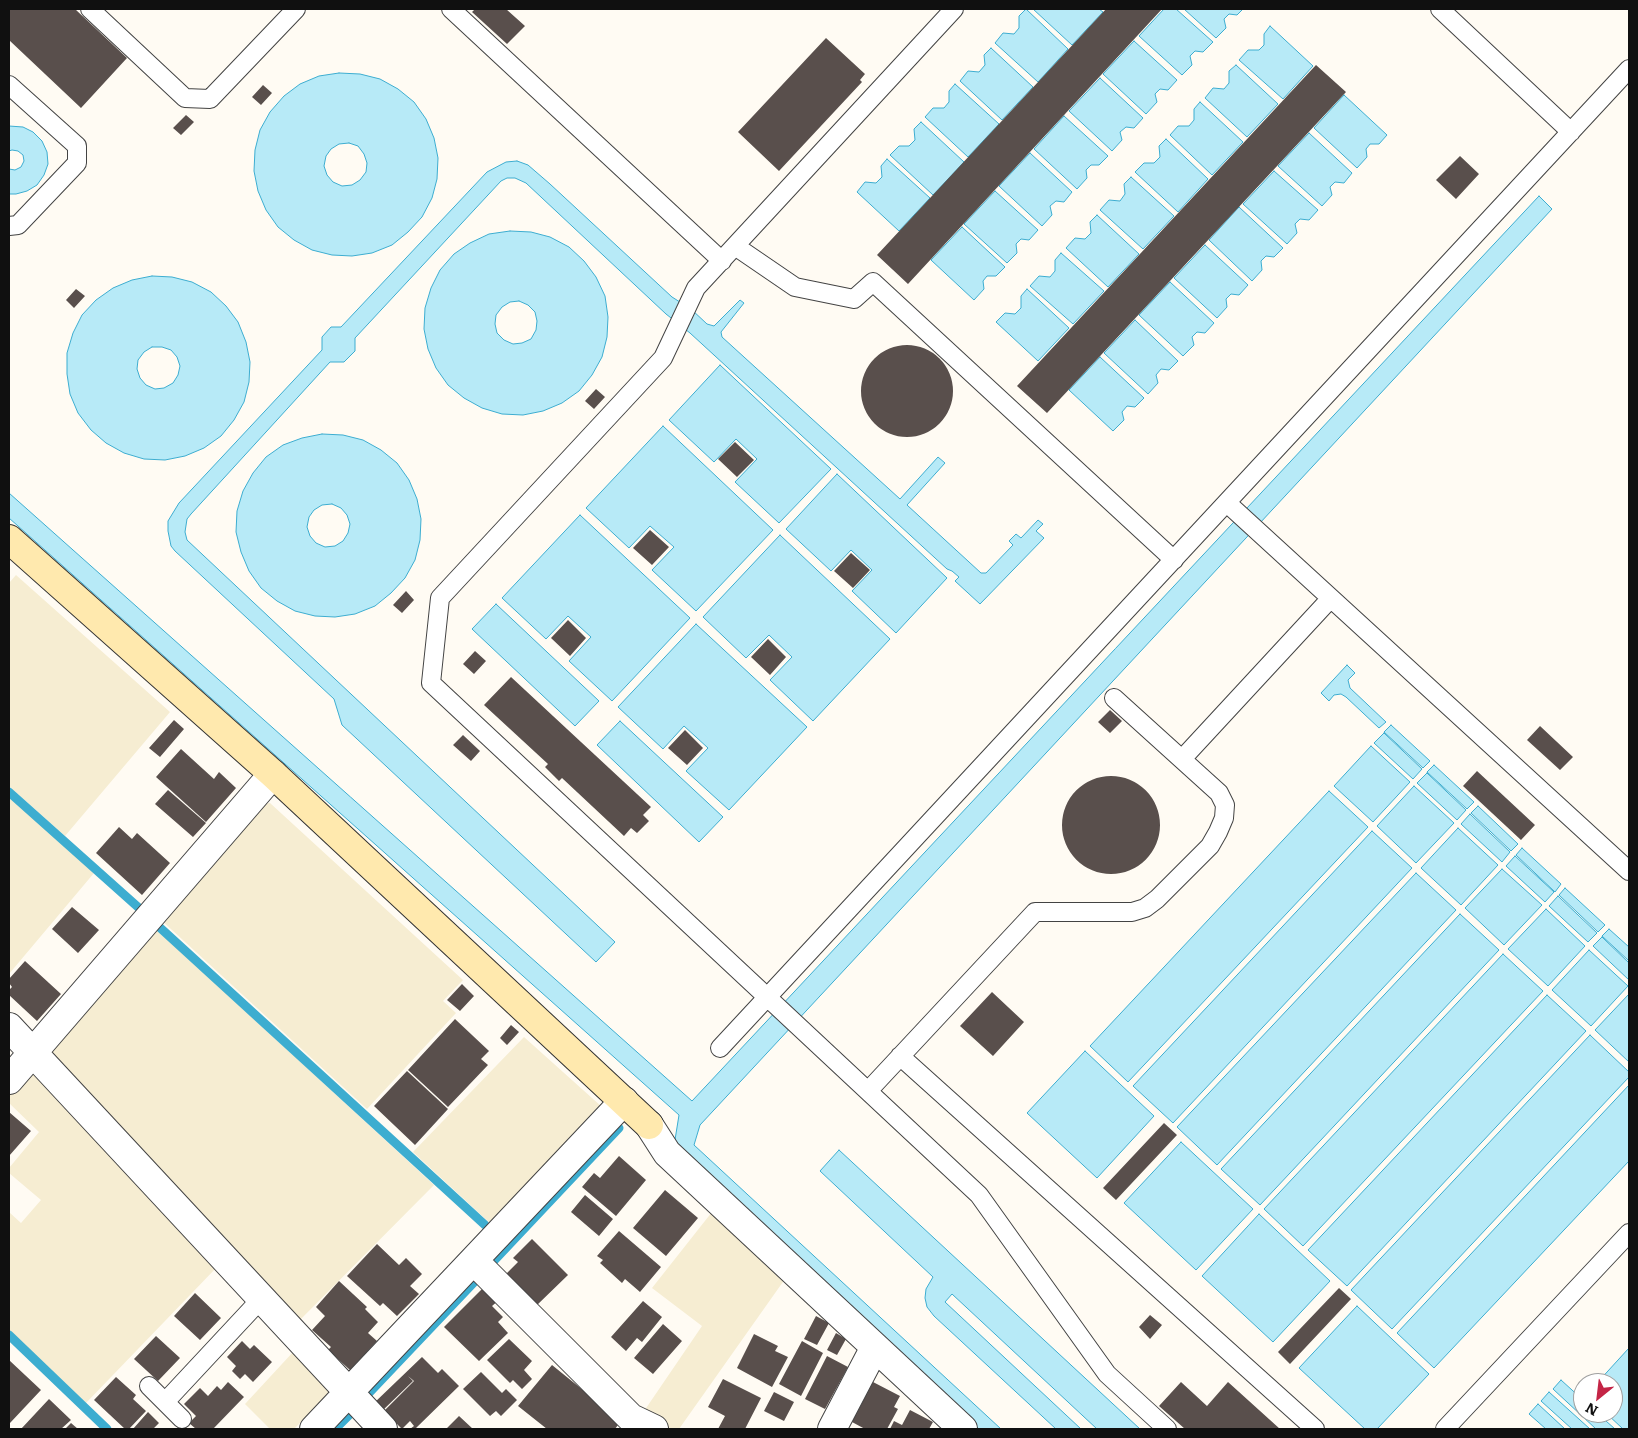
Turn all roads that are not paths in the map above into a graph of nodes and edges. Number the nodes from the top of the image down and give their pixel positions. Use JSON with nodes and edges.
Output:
{"nodes":[{"id":1,"x":90,"y":9,"type":"edge"},
{"id":2,"x":296,"y":9,"type":"edge"},
{"id":3,"x":451,"y":9,"type":"edge"},
{"id":4,"x":954,"y":9,"type":"edge"},
{"id":5,"x":1440,"y":9,"type":"edge"},
{"id":6,"x":1627,"y":77,"type":"edge"},
{"id":7,"x":9,"y":85,"type":"edge"},
{"id":8,"x":1571,"y":132,"type":"junction"},
{"id":9,"x":9,"y":226,"type":"edge"},
{"id":10,"x":735,"y":246,"type":"junction"},
{"id":11,"x":722,"y":261,"type":"junction"},
{"id":12,"x":1233,"y":509,"type":"junction"},
{"id":13,"x":9,"y":539,"type":"edge"},
{"id":14,"x":1174,"y":560,"type":"junction"},
{"id":15,"x":1331,"y":598,"type":"junction"},
{"id":16,"x":1114,"y":698,"type":"dead end"},
{"id":17,"x":1182,"y":759,"type":"junction"},
{"id":18,"x":273,"y":774,"type":"junction"},
{"id":19,"x":1629,"y":871,"type":"edge"},
{"id":20,"x":773,"y":1002,"type":"junction"},
{"id":21,"x":9,"y":1026,"type":"edge"},
{"id":22,"x":720,"y":1048,"type":"dead end"},
{"id":23,"x":33,"y":1052,"type":"junction"},
{"id":24,"x":900,"y":1056,"type":"junction"},
{"id":25,"x":9,"y":1080,"type":"edge"},
{"id":26,"x":868,"y":1091,"type":"junction"},
{"id":27,"x":624,"y":1101,"type":"junction"},
{"id":28,"x":1629,"y":1233,"type":"edge"},
{"id":29,"x":474,"y":1261,"type":"junction"},
{"id":30,"x":262,"y":1298,"type":"junction"},
{"id":31,"x":875,"y":1347,"type":"junction"},
{"id":32,"x":149,"y":1386,"type":"dead end"},
{"id":33,"x":350,"y":1392,"type":"junction"},
{"id":34,"x":165,"y":1402,"type":"junction"},
{"id":35,"x":182,"y":1419,"type":"dead end"},
{"id":36,"x":314,"y":1429,"type":"edge"},
{"id":37,"x":383,"y":1429,"type":"edge"},
{"id":38,"x":654,"y":1429,"type":"edge"},
{"id":39,"x":832,"y":1429,"type":"edge"},
{"id":40,"x":963,"y":1429,"type":"edge"},
{"id":41,"x":1166,"y":1429,"type":"edge"},
{"id":42,"x":1315,"y":1429,"type":"edge"},
{"id":43,"x":1445,"y":1429,"type":"edge"}],
"edges":[{"from":1,"to":2,"type":"lane"},
{"from":3,"to":11,"type":"lane"},
{"from":4,"to":10,"type":"lane"},
{"from":5,"to":8,"type":"lane"},
{"from":6,"to":8,"type":"lane"},
{"from":7,"to":9,"type":"lane"},
{"from":8,"to":12,"type":"lane"},
{"from":10,"to":11,"type":"lane"},
{"from":10,"to":14,"type":"lane"},
{"from":11,"to":20,"type":"lane"},
{"from":12,"to":14,"type":"lane"},
{"from":12,"to":15,"type":"lane"},
{"from":13,"to":18,"type":"street"},
{"from":14,"to":20,"type":"lane"},
{"from":15,"to":17,"type":"lane"},
{"from":15,"to":19,"type":"lane"},
{"from":16,"to":17,"type":"lane"},
{"from":17,"to":24,"type":"lane"},
{"from":18,"to":23,"type":"street"},
{"from":18,"to":27,"type":"street"},
{"from":20,"to":22,"type":"lane"},
{"from":20,"to":26,"type":"lane"},
{"from":21,"to":23,"type":"street"},
{"from":23,"to":25,"type":"street"},
{"from":23,"to":30,"type":"street"},
{"from":24,"to":26,"type":"lane"},
{"from":24,"to":42,"type":"lane"},
{"from":26,"to":41,"type":"lane"},
{"from":27,"to":29,"type":"street"},
{"from":27,"to":31,"type":"street"},
{"from":28,"to":43,"type":"lane"},
{"from":29,"to":33,"type":"street"},
{"from":29,"to":38,"type":"street"},
{"from":30,"to":33,"type":"street"},
{"from":30,"to":34,"type":"lane"},
{"from":31,"to":39,"type":"street"},
{"from":31,"to":40,"type":"street"},
{"from":32,"to":34,"type":"lane"},
{"from":33,"to":36,"type":"street"},
{"from":33,"to":37,"type":"street"},
{"from":34,"to":35,"type":"lane"}]}
